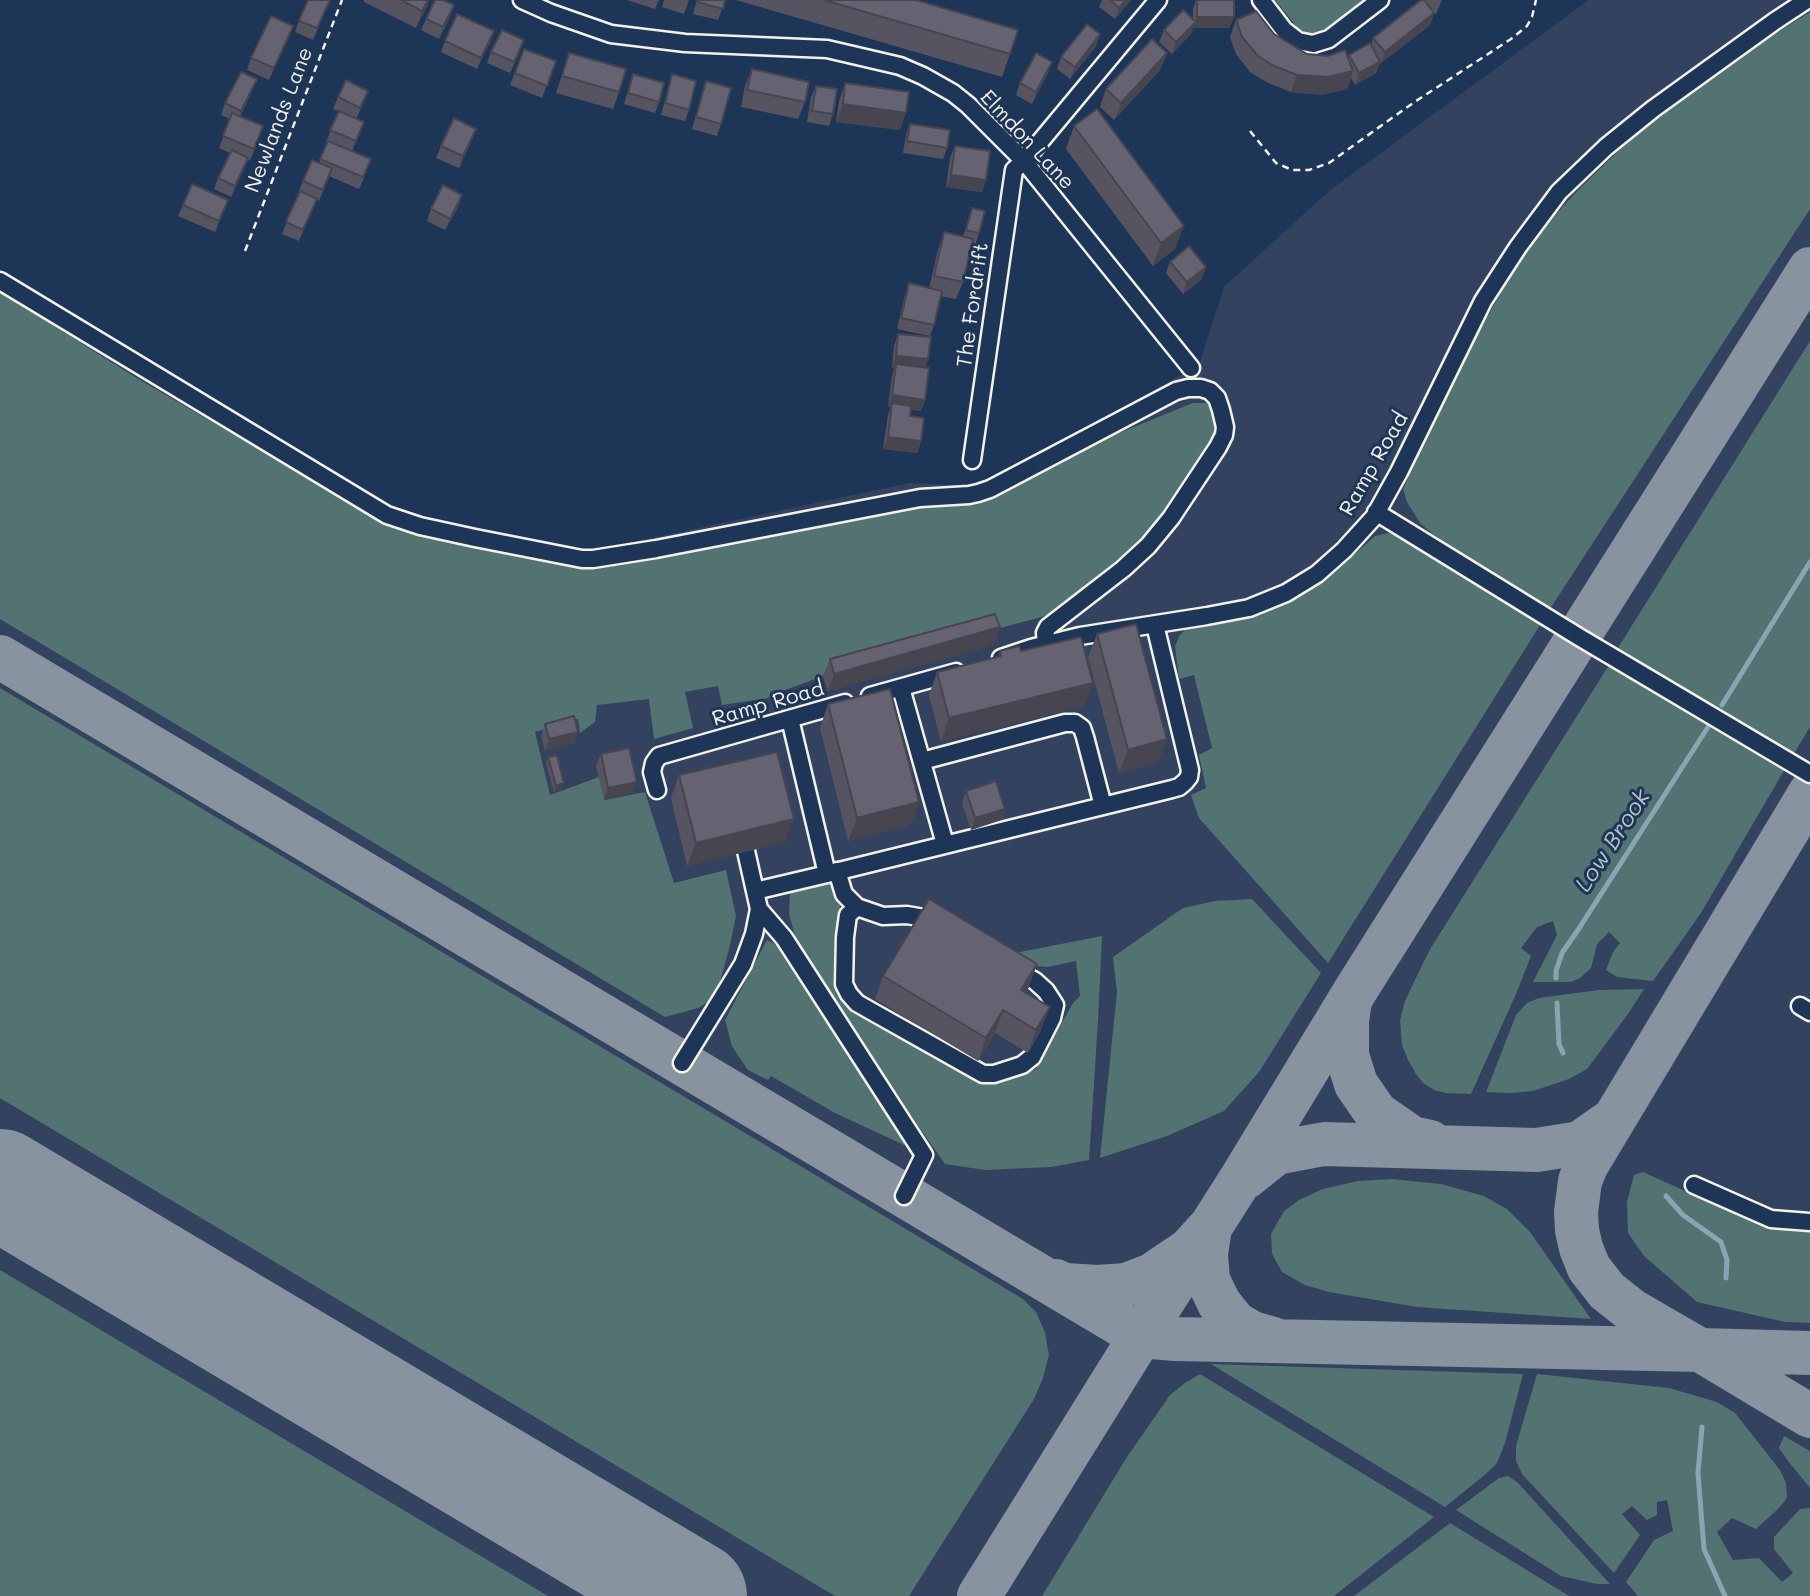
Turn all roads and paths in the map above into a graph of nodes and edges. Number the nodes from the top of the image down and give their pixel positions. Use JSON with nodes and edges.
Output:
{"nodes":[{"id":1,"x":342,"y":0,"type":"edge"},
{"id":2,"x":522,"y":0,"type":"edge"},
{"id":3,"x":1158,"y":0,"type":"edge"},
{"id":4,"x":1261,"y":0,"type":"edge"},
{"id":5,"x":1380,"y":0,"type":"edge"},
{"id":6,"x":1536,"y":0,"type":"edge"},
{"id":7,"x":1807,"y":0,"type":"edge"},
{"id":8,"x":1250,"y":131,"type":"dead end"},
{"id":9,"x":1024,"y":161,"type":"junction"},
{"id":10,"x":245,"y":251,"type":"dead end"},
{"id":11,"x":0,"y":281,"type":"edge"},
{"id":12,"x":1191,"y":368,"type":"dead end"},
{"id":13,"x":972,"y":460,"type":"dead end"},
{"id":14,"x":1376,"y":512,"type":"junction"},
{"id":15,"x":1155,"y":625,"type":"junction"},
{"id":16,"x":1046,"y":644,"type":"junction"},
{"id":17,"x":901,"y":688,"type":"junction"},
{"id":18,"x":790,"y":719,"type":"junction"},
{"id":19,"x":922,"y":761,"type":"junction"},
{"id":20,"x":1810,"y":774,"type":"edge"},
{"id":21,"x":657,"y":790,"type":"dead end"},
{"id":22,"x":1103,"y":806,"type":"junction"},
{"id":23,"x":945,"y":844,"type":"junction"},
{"id":24,"x":746,"y":851,"type":"dead end"},
{"id":25,"x":832,"y":873,"type":"junction"},
{"id":26,"x":755,"y":891,"type":"junction"},
{"id":27,"x":857,"y":907,"type":"junction"},
{"id":28,"x":759,"y":909,"type":"junction"},
{"id":29,"x":947,"y":931,"type":"edge"},
{"id":30,"x":1002,"y":962,"type":"edge"},
{"id":31,"x":682,"y":1063,"type":"dead end"},
{"id":32,"x":1693,"y":1185,"type":"dead end"},
{"id":33,"x":904,"y":1196,"type":"dead end"},
{"id":34,"x":1810,"y":1222,"type":"edge"}],
"edges":[{"from":1,"to":10,"type":"path","name":"Newlands Lane"},
{"from":2,"to":9,"type":"street","name":"Elmdon Lane"},
{"from":3,"to":9,"type":"street","name":"The Fordrift"},
{"from":4,"to":5,"type":"street"},
{"from":6,"to":8,"type":"path"},
{"from":7,"to":14,"type":"street","name":"Ramp Road"},
{"from":9,"to":12,"type":"street","name":"Elmdon Lane"},
{"from":9,"to":13,"type":"street","name":"The Fordrift"},
{"from":11,"to":16,"type":"street"},
{"from":14,"to":15,"type":"street","name":"Ramp Road"},
{"from":14,"to":20,"type":"street"},
{"from":15,"to":16,"type":"street","name":"Ramp Road"},
{"from":15,"to":22,"type":"street"},
{"from":16,"to":17,"type":"street","name":"Ramp Road"},
{"from":17,"to":18,"type":"street","name":"Ramp Road"},
{"from":17,"to":19,"type":"street"},
{"from":18,"to":21,"type":"street","name":"Ramp Road"},
{"from":18,"to":25,"type":"street"},
{"from":19,"to":22,"type":"street"},
{"from":19,"to":23,"type":"street"},
{"from":22,"to":23,"type":"street"},
{"from":23,"to":25,"type":"street"},
{"from":24,"to":26,"type":"street"},
{"from":25,"to":26,"type":"street"},
{"from":25,"to":27,"type":"street"},
{"from":26,"to":28,"type":"street"},
{"from":27,"to":29,"type":"street"},
{"from":27,"to":30,"type":"street"},
{"from":28,"to":31,"type":"street"},
{"from":28,"to":33,"type":"street"},
{"from":32,"to":34,"type":"street"}]}
